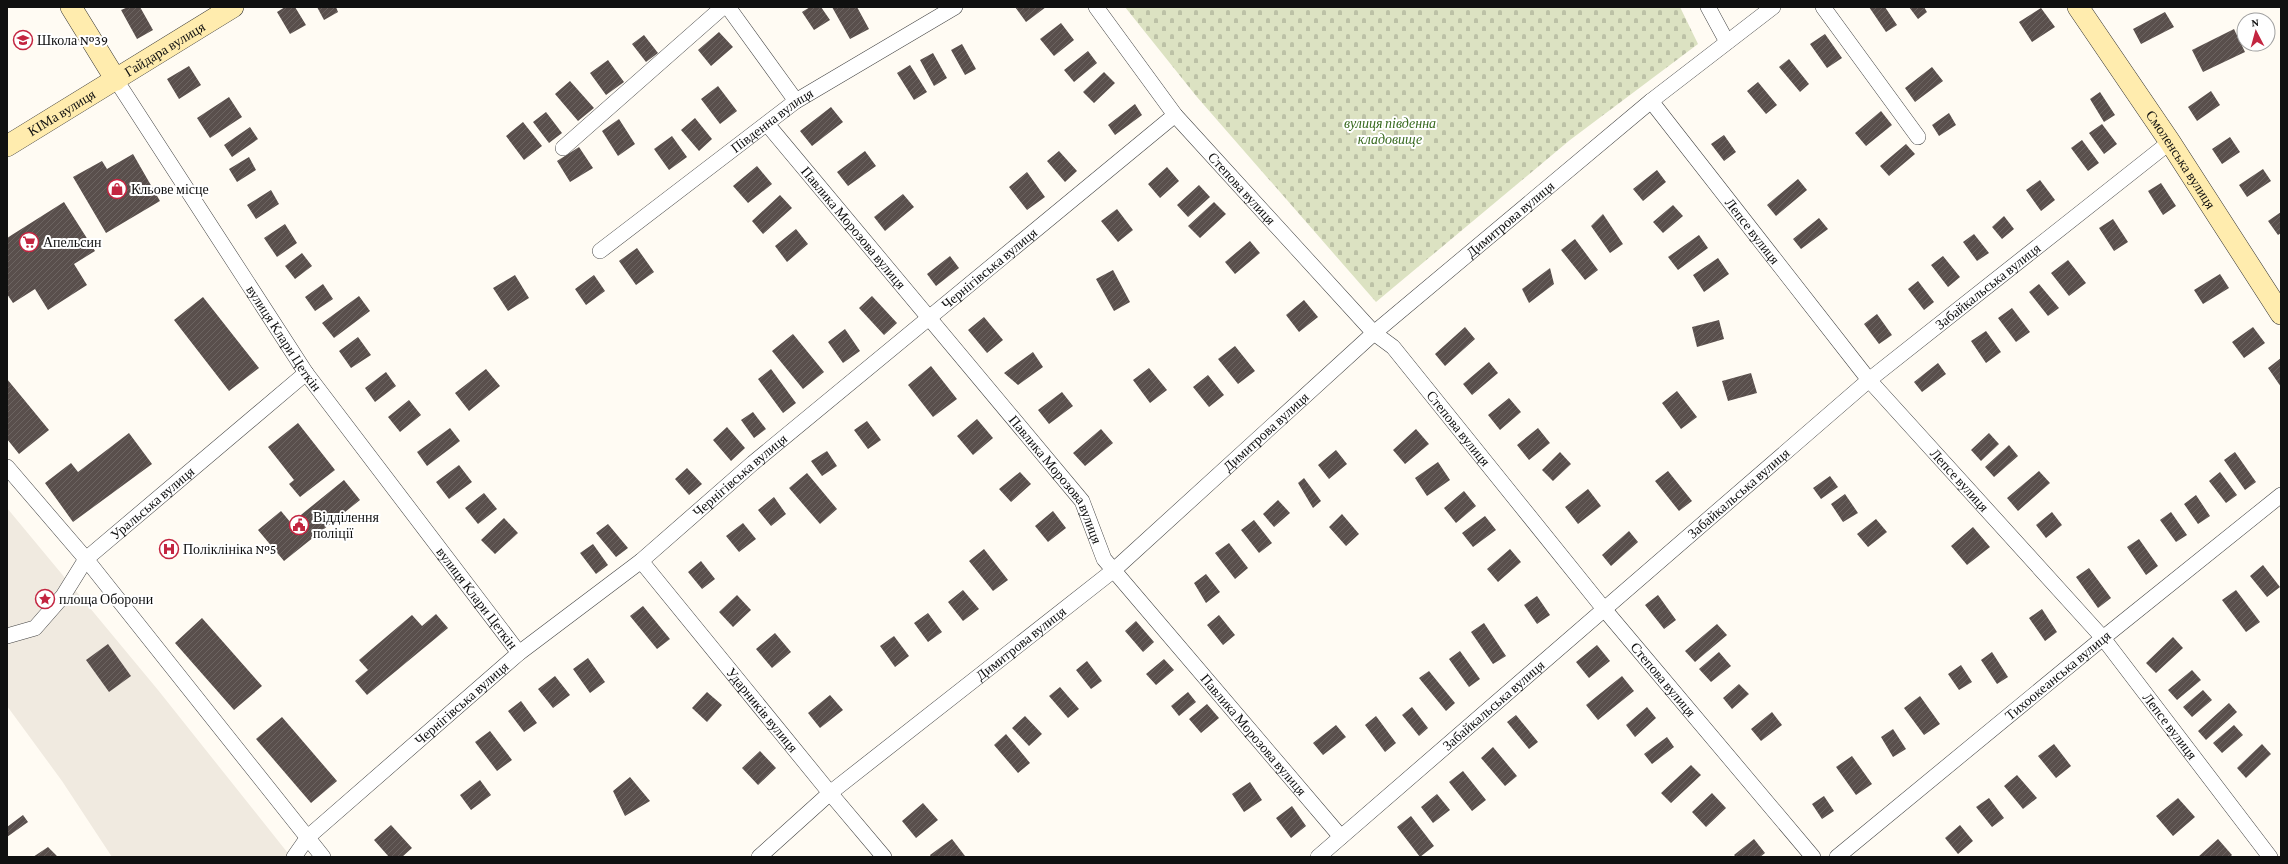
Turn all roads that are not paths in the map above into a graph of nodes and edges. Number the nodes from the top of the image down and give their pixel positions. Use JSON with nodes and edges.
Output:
{"nodes":[{"id":1,"x":72,"y":7,"type":"edge"},
{"id":2,"x":234,"y":7,"type":"edge"},
{"id":3,"x":723,"y":7,"type":"edge"},
{"id":4,"x":728,"y":7,"type":"edge"},
{"id":5,"x":956,"y":7,"type":"edge"},
{"id":6,"x":1096,"y":7,"type":"edge"},
{"id":7,"x":1708,"y":7,"type":"edge"},
{"id":8,"x":1773,"y":7,"type":"edge"},
{"id":9,"x":1823,"y":7,"type":"edge"},
{"id":10,"x":2078,"y":7,"type":"edge"},
{"id":11,"x":1727,"y":42,"type":"junction"},
{"id":12,"x":116,"y":80,"type":"junction"},
{"id":13,"x":796,"y":101,"type":"junction"},
{"id":14,"x":1651,"y":101,"type":"junction"},
{"id":15,"x":1175,"y":115,"type":"junction"},
{"id":16,"x":767,"y":124,"type":"junction"},
{"id":17,"x":1918,"y":137,"type":"dead end"},
{"id":18,"x":2170,"y":142,"type":"junction"},
{"id":19,"x":7,"y":146,"type":"edge"},
{"id":20,"x":563,"y":148,"type":"dead end"},
{"id":21,"x":600,"y":251,"type":"dead end"},
{"id":22,"x":2281,"y":314,"type":"edge"},
{"id":23,"x":929,"y":319,"type":"junction"},
{"id":24,"x":1374,"y":333,"type":"junction"},
{"id":25,"x":306,"y":372,"type":"junction"},
{"id":26,"x":1869,"y":380,"type":"junction"},
{"id":27,"x":7,"y":467,"type":"edge"},
{"id":28,"x":2281,"y":495,"type":"edge"},
{"id":29,"x":86,"y":559,"type":"junction"},
{"id":30,"x":641,"y":561,"type":"junction"},
{"id":31,"x":1114,"y":570,"type":"junction"},
{"id":32,"x":1604,"y":609,"type":"junction"},
{"id":33,"x":7,"y":636,"type":"edge"},
{"id":34,"x":2103,"y":638,"type":"junction"},
{"id":35,"x":519,"y":653,"type":"junction"},
{"id":36,"x":830,"y":793,"type":"junction"},
{"id":37,"x":308,"y":837,"type":"junction"},
{"id":38,"x":1341,"y":837,"type":"junction"},
{"id":39,"x":294,"y":857,"type":"edge"},
{"id":40,"x":323,"y":857,"type":"edge"},
{"id":41,"x":759,"y":857,"type":"edge"},
{"id":42,"x":884,"y":857,"type":"edge"},
{"id":43,"x":1318,"y":857,"type":"edge"},
{"id":44,"x":1813,"y":857,"type":"edge"},
{"id":45,"x":1837,"y":857,"type":"edge"},
{"id":46,"x":2270,"y":857,"type":"edge"}],
"edges":[{"from":1,"to":12,"type":"street","name":"вулиця Клари Цеткін"},
{"from":2,"to":12,"type":"street","name":"Гайдара вулиця"},
{"from":3,"to":20,"type":"street"},
{"from":4,"to":13,"type":"street"},
{"from":5,"to":13,"type":"street","name":"Південна вулиця"},
{"from":6,"to":15,"type":"street","name":"Степова вулиця"},
{"from":7,"to":11,"type":"street"},
{"from":8,"to":11,"type":"street","name":"Димитрова вулиця"},
{"from":9,"to":17,"type":"street"},
{"from":10,"to":18,"type":"street","name":"Смоленська вулиця"},
{"from":11,"to":14,"type":"street","name":"Димитрова вулиця"},
{"from":12,"to":19,"type":"street","name":"КІМа вулиця"},
{"from":12,"to":25,"type":"street","name":"вулиця Клари Цеткін"},
{"from":13,"to":16,"type":"street","name":"Південна вулиця"},
{"from":14,"to":24,"type":"street","name":"Димитрова вулиця"},
{"from":14,"to":26,"type":"street","name":"Лепсе вулиця"},
{"from":15,"to":23,"type":"street","name":"Чернігівська вулиця"},
{"from":15,"to":24,"type":"street","name":"Степова вулиця"},
{"from":16,"to":21,"type":"street","name":"Південна вулиця"},
{"from":16,"to":23,"type":"street","name":"Павлика Морозова вулиця"},
{"from":18,"to":22,"type":"street","name":"Смоленська вулиця"},
{"from":18,"to":26,"type":"street","name":"Забайкальська вулиця"},
{"from":23,"to":30,"type":"street","name":"Чернігівська вулиця"},
{"from":23,"to":31,"type":"street","name":"Павлика Морозова вулиця"},
{"from":24,"to":31,"type":"street","name":"Димитрова вулиця"},
{"from":24,"to":32,"type":"street","name":"Степова вулиця"},
{"from":25,"to":29,"type":"street","name":"Уральська вулиця"},
{"from":25,"to":35,"type":"street","name":"вулиця Клари Цеткін"},
{"from":26,"to":32,"type":"street","name":"Забайкальська вулиця"},
{"from":26,"to":34,"type":"street","name":"Лепсе вулиця"},
{"from":27,"to":29,"type":"street"},
{"from":28,"to":34,"type":"street","name":"Тихоокеанська вулиця"},
{"from":29,"to":33,"type":"street","name":"Уральська вулиця"},
{"from":29,"to":37,"type":"street"},
{"from":30,"to":35,"type":"street","name":"Чернігівська вулиця"},
{"from":30,"to":36,"type":"street","name":"Ударників вулиця"},
{"from":31,"to":36,"type":"street","name":"Димитрова вулиця"},
{"from":31,"to":38,"type":"street","name":"Павлика Морозова вулиця"},
{"from":32,"to":38,"type":"street","name":"Забайкальська вулиця"},
{"from":32,"to":44,"type":"street","name":"Степова вулиця"},
{"from":34,"to":45,"type":"street","name":"Тихоокеанська вулиця"},
{"from":34,"to":46,"type":"street","name":"Лепсе вулиця"},
{"from":35,"to":37,"type":"street","name":"Чернігівська вулиця"},
{"from":36,"to":41,"type":"street","name":"Димитрова вулиця"},
{"from":36,"to":42,"type":"street","name":"Ударників вулиця"},
{"from":37,"to":39,"type":"street","name":"Чернігівська вулиця"},
{"from":37,"to":40,"type":"street"},
{"from":38,"to":43,"type":"street","name":"Забайкальська вулиця"}]}
